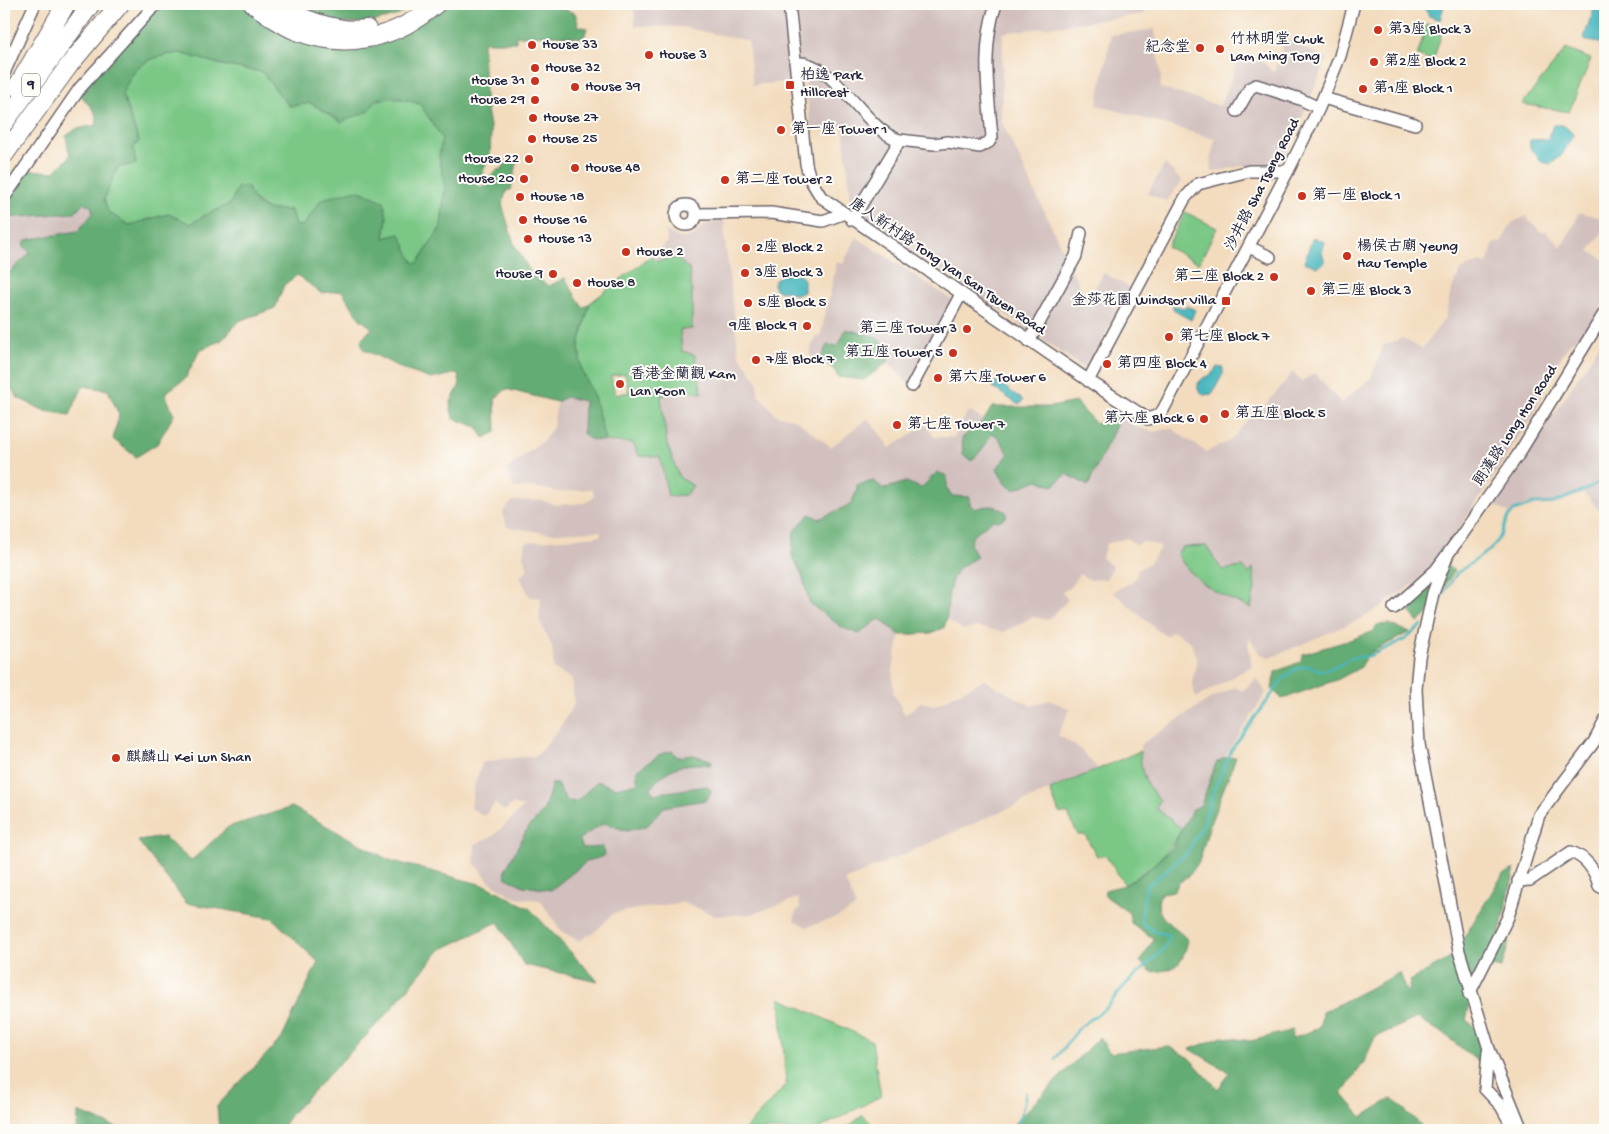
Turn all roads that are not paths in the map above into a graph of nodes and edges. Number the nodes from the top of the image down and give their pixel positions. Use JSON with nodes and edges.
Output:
{"nodes":[{"id":1,"x":35,"y":4,"type":"edge"},
{"id":2,"x":66,"y":4,"type":"edge"},
{"id":3,"x":92,"y":4,"type":"edge"},
{"id":4,"x":120,"y":4,"type":"edge"},
{"id":5,"x":156,"y":4,"type":"edge"},
{"id":6,"x":253,"y":4,"type":"edge"},
{"id":7,"x":275,"y":4,"type":"edge"},
{"id":8,"x":422,"y":4,"type":"edge"},
{"id":9,"x":436,"y":4,"type":"edge"},
{"id":10,"x":789,"y":4,"type":"edge"},
{"id":11,"x":996,"y":4,"type":"edge"},
{"id":12,"x":1354,"y":4,"type":"edge"},
{"id":13,"x":795,"y":63,"type":"junction"},
{"id":14,"x":4,"y":72,"type":"edge"},
{"id":15,"x":1321,"y":103,"type":"junction"},
{"id":16,"x":4,"y":109,"type":"edge"},
{"id":17,"x":1237,"y":111,"type":"dead end"},
{"id":18,"x":4,"y":123,"type":"edge"},
{"id":19,"x":1415,"y":124,"type":"dead end"},
{"id":20,"x":900,"y":140,"type":"junction"},
{"id":21,"x":4,"y":155,"type":"edge"},
{"id":22,"x":1288,"y":172,"type":"junction"},
{"id":23,"x":4,"y":198,"type":"edge"},
{"id":24,"x":696,"y":214,"type":"dead end"},
{"id":25,"x":847,"y":217,"type":"junction"},
{"id":26,"x":1081,"y":233,"type":"dead end"},
{"id":27,"x":1249,"y":247,"type":"junction"},
{"id":28,"x":1270,"y":256,"type":"dead end"},
{"id":29,"x":961,"y":294,"type":"junction"},
{"id":30,"x":1605,"y":312,"type":"edge"},
{"id":31,"x":1029,"y":341,"type":"junction"},
{"id":32,"x":1088,"y":381,"type":"junction"},
{"id":33,"x":912,"y":386,"type":"dead end"},
{"id":34,"x":1148,"y":419,"type":"joint"},
{"id":35,"x":1448,"y":554,"type":"junction"},
{"id":36,"x":1394,"y":608,"type":"dead end"},
{"id":37,"x":1605,"y":721,"type":"edge"},
{"id":38,"x":1518,"y":881,"type":"junction"},
{"id":39,"x":1605,"y":889,"type":"edge"},
{"id":40,"x":1514,"y":1130,"type":"edge"},
{"id":41,"x":1522,"y":1130,"type":"edge"}],
"edges":[{"from":1,"to":14,"type":"street"},
{"from":2,"to":16,"type":"highway"},
{"from":3,"to":18,"type":"highway","number":"9"},
{"from":4,"to":21,"type":"highway","number":"9"},
{"from":5,"to":23,"type":"street"},
{"from":6,"to":9,"type":"highway"},
{"from":7,"to":8,"type":"highway"},
{"from":10,"to":13,"type":"street","name":"唐人新村路 Tong Yan San Tsuen Road"},
{"from":11,"to":20,"type":"street"},
{"from":12,"to":15,"type":"street","name":"沙井路 Sha Tseng Road"},
{"from":13,"to":20,"type":"street"},
{"from":13,"to":25,"type":"street","name":"唐人新村路 Tong Yan San Tsuen Road"},
{"from":15,"to":17,"type":"street"},
{"from":15,"to":19,"type":"street"},
{"from":15,"to":22,"type":"street","name":"沙井路 Sha Tseng Road"},
{"from":20,"to":25,"type":"street"},
{"from":22,"to":27,"type":"street","name":"沙井路 Sha Tseng Road"},
{"from":22,"to":32,"type":"street"},
{"from":24,"to":25,"type":"street"},
{"from":25,"to":29,"type":"street","name":"唐人新村路 Tong Yan San Tsuen Road"},
{"from":26,"to":31,"type":"street"},
{"from":27,"to":28,"type":"street"},
{"from":27,"to":34,"type":"street","name":"沙井路 Sha Tseng Road"},
{"from":29,"to":31,"type":"street","name":"唐人新村路 Tong Yan San Tsuen Road"},
{"from":29,"to":33,"type":"street"},
{"from":30,"to":35,"type":"street","name":"朗漢路 Long Hon Road"},
{"from":31,"to":32,"type":"street","name":"唐人新村路 Tong Yan San Tsuen Road"},
{"from":32,"to":34,"type":"street","name":"唐人新村路 Tong Yan San Tsuen Road"},
{"from":35,"to":36,"type":"street","name":"朗漢路 Long Hon Road"},
{"from":35,"to":41,"type":"street","name":"朗漢路 Long Hon Road"},
{"from":37,"to":38,"type":"street"},
{"from":38,"to":39,"type":"street"},
{"from":38,"to":40,"type":"street"}]}
